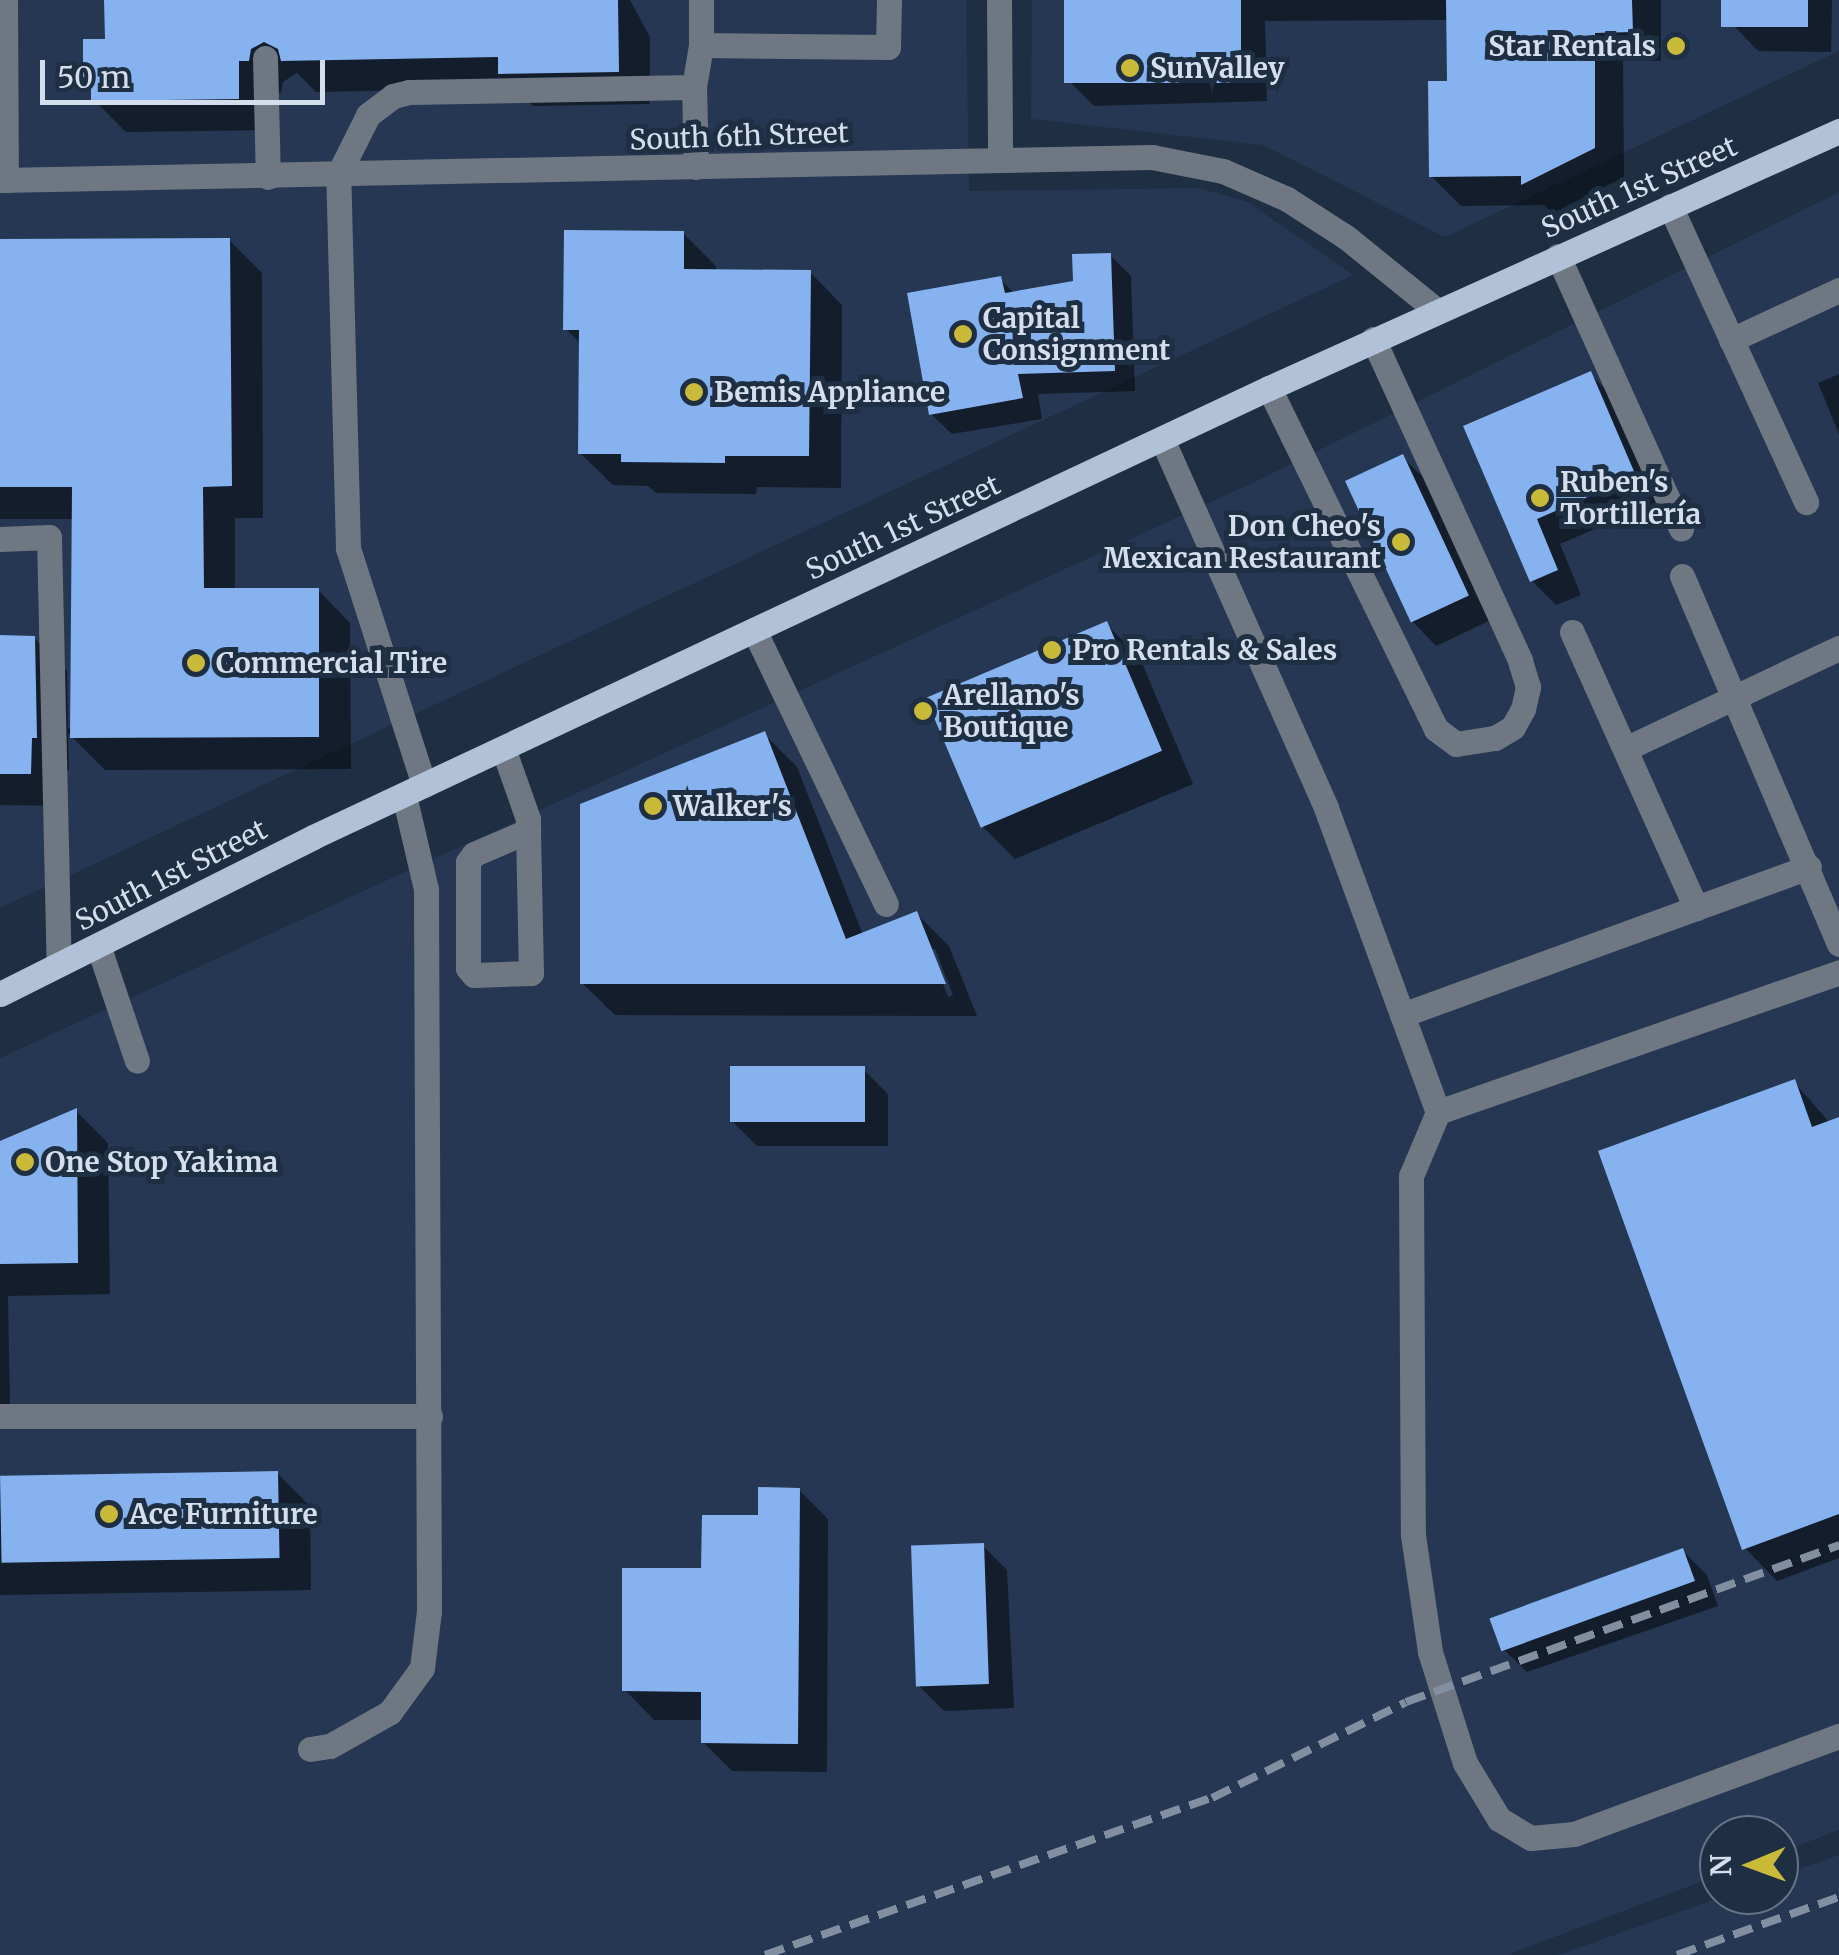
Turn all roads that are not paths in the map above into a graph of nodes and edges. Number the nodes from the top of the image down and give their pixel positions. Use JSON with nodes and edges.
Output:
{"nodes":[{"id":1,"x":5,"y":0,"type":"edge"},
{"id":2,"x":701,"y":0,"type":"edge"},
{"id":3,"x":889,"y":0,"type":"edge"},
{"id":4,"x":999,"y":0,"type":"edge"},
{"id":5,"x":701,"y":45,"type":"junction"},
{"id":6,"x":266,"y":58,"type":"dead end"},
{"id":7,"x":3,"y":76,"type":"edge"},
{"id":8,"x":694,"y":86,"type":"junction"},
{"id":9,"x":1839,"y":132,"type":"edge"},
{"id":10,"x":1000,"y":158,"type":"junction"},
{"id":11,"x":696,"y":167,"type":"junction"},
{"id":12,"x":338,"y":175,"type":"junction"},
{"id":13,"x":268,"y":177,"type":"junction"},
{"id":14,"x":3,"y":180,"type":"edge"},
{"id":15,"x":1670,"y":206,"type":"junction"},
{"id":16,"x":1558,"y":256,"type":"junction"},
{"id":17,"x":1839,"y":290,"type":"edge"},
{"id":18,"x":1436,"y":310,"type":"junction"},
{"id":19,"x":1373,"y":340,"type":"junction"},
{"id":20,"x":1731,"y":340,"type":"junction"},
{"id":21,"x":1269,"y":388,"type":"junction"},
{"id":22,"x":1162,"y":439,"type":"junction"},
{"id":23,"x":1806,"y":502,"type":"dead end"},
{"id":24,"x":1681,"y":529,"type":"dead end"},
{"id":25,"x":0,"y":538,"type":"edge"},
{"id":26,"x":1682,"y":576,"type":"dead end"},
{"id":27,"x":754,"y":630,"type":"junction"},
{"id":28,"x":1572,"y":632,"type":"dead end"},
{"id":29,"x":1839,"y":648,"type":"edge"},
{"id":30,"x":1736,"y":698,"type":"junction"},
{"id":31,"x":503,"y":748,"type":"junction"},
{"id":32,"x":1625,"y":749,"type":"junction"},
{"id":33,"x":414,"y":790,"type":"junction"},
{"id":34,"x":528,"y":831,"type":"junction"},
{"id":35,"x":1809,"y":867,"type":"junction"},
{"id":36,"x":886,"y":904,"type":"dead end"},
{"id":37,"x":1696,"y":908,"type":"junction"},
{"id":38,"x":1839,"y":944,"type":"edge"},
{"id":39,"x":98,"y":945,"type":"junction"},
{"id":40,"x":60,"y":964,"type":"junction"},
{"id":41,"x":1839,"y":972,"type":"edge"},
{"id":42,"x":0,"y":994,"type":"edge"},
{"id":43,"x":1402,"y":1015,"type":"junction"},
{"id":44,"x":137,"y":1061,"type":"dead end"},
{"id":45,"x":1438,"y":1112,"type":"junction"},
{"id":46,"x":0,"y":1416,"type":"edge"},
{"id":47,"x":430,"y":1416,"type":"junction"},
{"id":48,"x":1839,"y":1736,"type":"edge"},
{"id":49,"x":310,"y":1750,"type":"dead end"}],
"edges":[{"from":1,"to":7,"type":"street"},
{"from":2,"to":5,"type":"street"},
{"from":3,"to":5,"type":"street"},
{"from":4,"to":10,"type":"street"},
{"from":5,"to":8,"type":"street"},
{"from":6,"to":13,"type":"street"},
{"from":7,"to":14,"type":"street"},
{"from":8,"to":11,"type":"street"},
{"from":8,"to":12,"type":"street"},
{"from":9,"to":15,"type":"main road","name":"South 1st Street"},
{"from":10,"to":11,"type":"street","name":"South 6th Street"},
{"from":10,"to":18,"type":"street","name":"South 6th Street"},
{"from":11,"to":12,"type":"street","name":"South 6th Street"},
{"from":12,"to":13,"type":"street","name":"South 6th Street"},
{"from":12,"to":33,"type":"street"},
{"from":13,"to":14,"type":"street","name":"South 6th Street"},
{"from":15,"to":16,"type":"main road","name":"South 1st Street"},
{"from":15,"to":20,"type":"street"},
{"from":16,"to":18,"type":"main road","name":"South 1st Street"},
{"from":16,"to":24,"type":"street"},
{"from":17,"to":20,"type":"street"},
{"from":18,"to":19,"type":"main road","name":"South 1st Street"},
{"from":19,"to":21,"type":"main road","name":"South 1st Street"},
{"from":19,"to":21,"type":"street"},
{"from":20,"to":23,"type":"street"},
{"from":21,"to":22,"type":"main road","name":"South 1st Street"},
{"from":22,"to":27,"type":"main road","name":"South 1st Street"},
{"from":22,"to":43,"type":"street"},
{"from":25,"to":40,"type":"street"},
{"from":26,"to":30,"type":"street"},
{"from":27,"to":31,"type":"main road","name":"South 1st Street"},
{"from":27,"to":36,"type":"street"},
{"from":28,"to":32,"type":"street"},
{"from":29,"to":30,"type":"street"},
{"from":30,"to":32,"type":"street"},
{"from":30,"to":35,"type":"street"},
{"from":31,"to":33,"type":"main road","name":"South 1st Street"},
{"from":31,"to":34,"type":"street"},
{"from":32,"to":37,"type":"street"},
{"from":33,"to":39,"type":"main road","name":"South 1st Street"},
{"from":33,"to":47,"type":"street"},
{"from":34,"to":34,"type":"street"},
{"from":35,"to":37,"type":"street"},
{"from":35,"to":38,"type":"street"},
{"from":37,"to":43,"type":"street"},
{"from":39,"to":40,"type":"main road","name":"South 1st Street"},
{"from":39,"to":44,"type":"street"},
{"from":40,"to":42,"type":"main road","name":"South 1st Street"},
{"from":41,"to":45,"type":"street"},
{"from":43,"to":45,"type":"street"},
{"from":45,"to":48,"type":"street"},
{"from":46,"to":47,"type":"street"},
{"from":47,"to":49,"type":"street"}]}
